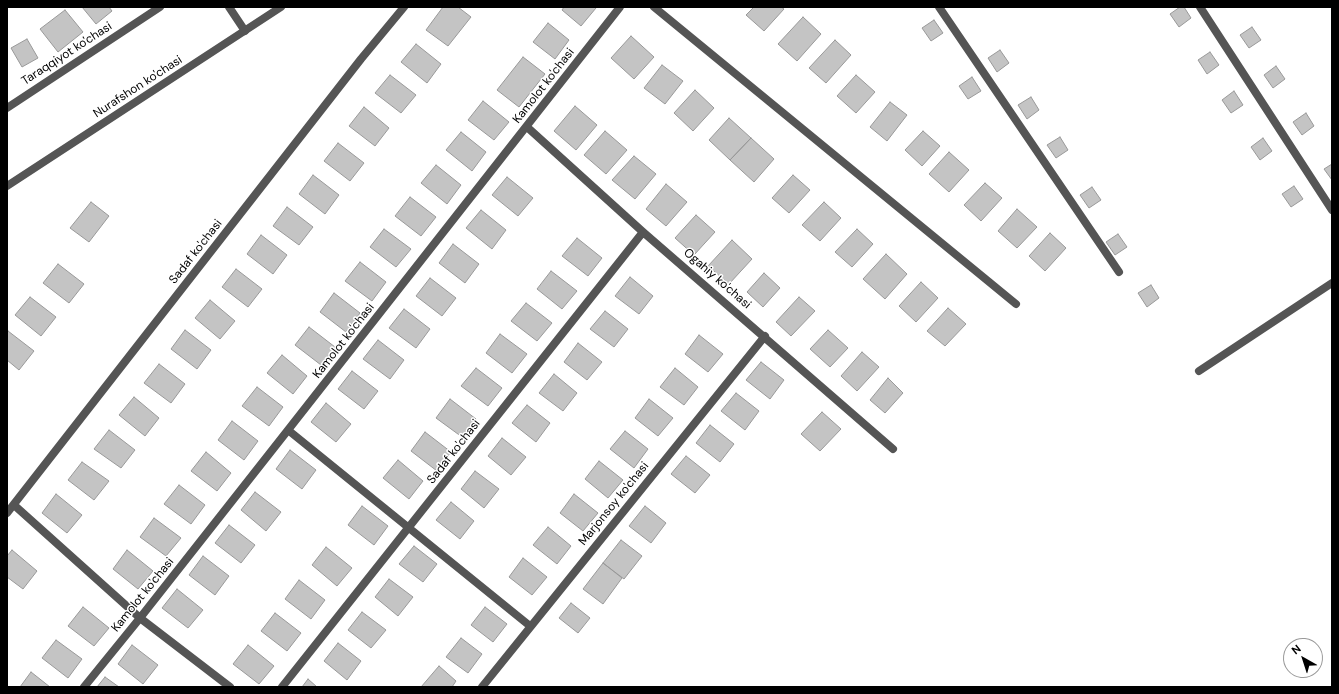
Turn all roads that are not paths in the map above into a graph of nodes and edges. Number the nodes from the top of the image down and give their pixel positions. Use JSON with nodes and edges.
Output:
{"nodes":[{"id":1,"x":160,"y":7,"type":"edge"},
{"id":2,"x":229,"y":7,"type":"edge"},
{"id":3,"x":281,"y":7,"type":"edge"},
{"id":4,"x":404,"y":7,"type":"edge"},
{"id":5,"x":620,"y":7,"type":"edge"},
{"id":6,"x":654,"y":7,"type":"edge"},
{"id":7,"x":939,"y":7,"type":"edge"},
{"id":8,"x":1200,"y":7,"type":"edge"},
{"id":9,"x":245,"y":31,"type":"junction"},
{"id":10,"x":7,"y":108,"type":"edge"},
{"id":11,"x":527,"y":127,"type":"junction"},
{"id":12,"x":7,"y":186,"type":"edge"},
{"id":13,"x":1332,"y":210,"type":"edge"},
{"id":14,"x":644,"y":232,"type":"junction"},
{"id":15,"x":1119,"y":272,"type":"dead end"},
{"id":16,"x":1332,"y":283,"type":"edge"},
{"id":17,"x":1016,"y":304,"type":"dead end"},
{"id":18,"x":764,"y":336,"type":"junction"},
{"id":19,"x":1199,"y":371,"type":"dead end"},
{"id":20,"x":288,"y":430,"type":"junction"},
{"id":21,"x":893,"y":449,"type":"dead end"},
{"id":22,"x":14,"y":505,"type":"junction"},
{"id":23,"x":7,"y":513,"type":"edge"},
{"id":24,"x":409,"y":527,"type":"junction"},
{"id":25,"x":140,"y":618,"type":"junction"},
{"id":26,"x":530,"y":626,"type":"junction"},
{"id":27,"x":84,"y":687,"type":"edge"},
{"id":28,"x":230,"y":687,"type":"edge"},
{"id":29,"x":282,"y":687,"type":"edge"},
{"id":30,"x":482,"y":687,"type":"edge"}],
"edges":[{"from":1,"to":10,"type":"street","name":"Taraqqiyot ko'chasi"},
{"from":2,"to":9,"type":"street"},
{"from":3,"to":9,"type":"street","name":"Nurafshon ko'chasi"},
{"from":4,"to":22,"type":"street","name":"Sadaf ko'chasi"},
{"from":5,"to":11,"type":"street","name":"Kamolot ko'chasi"},
{"from":6,"to":17,"type":"street"},
{"from":7,"to":15,"type":"street"},
{"from":8,"to":13,"type":"street"},
{"from":9,"to":12,"type":"street","name":"Nurafshon ko'chasi"},
{"from":11,"to":14,"type":"street","name":"Ogahiy ko'chasi"},
{"from":11,"to":20,"type":"street","name":"Kamolot ko'chasi"},
{"from":14,"to":18,"type":"street","name":"Ogahiy ko'chasi"},
{"from":14,"to":24,"type":"street","name":"Sadaf ko'chasi"},
{"from":16,"to":19,"type":"street"},
{"from":18,"to":21,"type":"street","name":"Ogahiy ko'chasi"},
{"from":18,"to":26,"type":"street","name":"Marjonsoy ko'chasi"},
{"from":20,"to":24,"type":"street"},
{"from":20,"to":25,"type":"street","name":"Kamolot ko'chasi"},
{"from":22,"to":23,"type":"street","name":"Sadaf ko'chasi"},
{"from":22,"to":25,"type":"street"},
{"from":24,"to":26,"type":"street"},
{"from":24,"to":29,"type":"street","name":"Sadaf ko'chasi"},
{"from":25,"to":27,"type":"street","name":"Kamolot ko'chasi"},
{"from":25,"to":28,"type":"street"},
{"from":26,"to":30,"type":"street","name":"Marjonsoy ko'chasi"}]}
